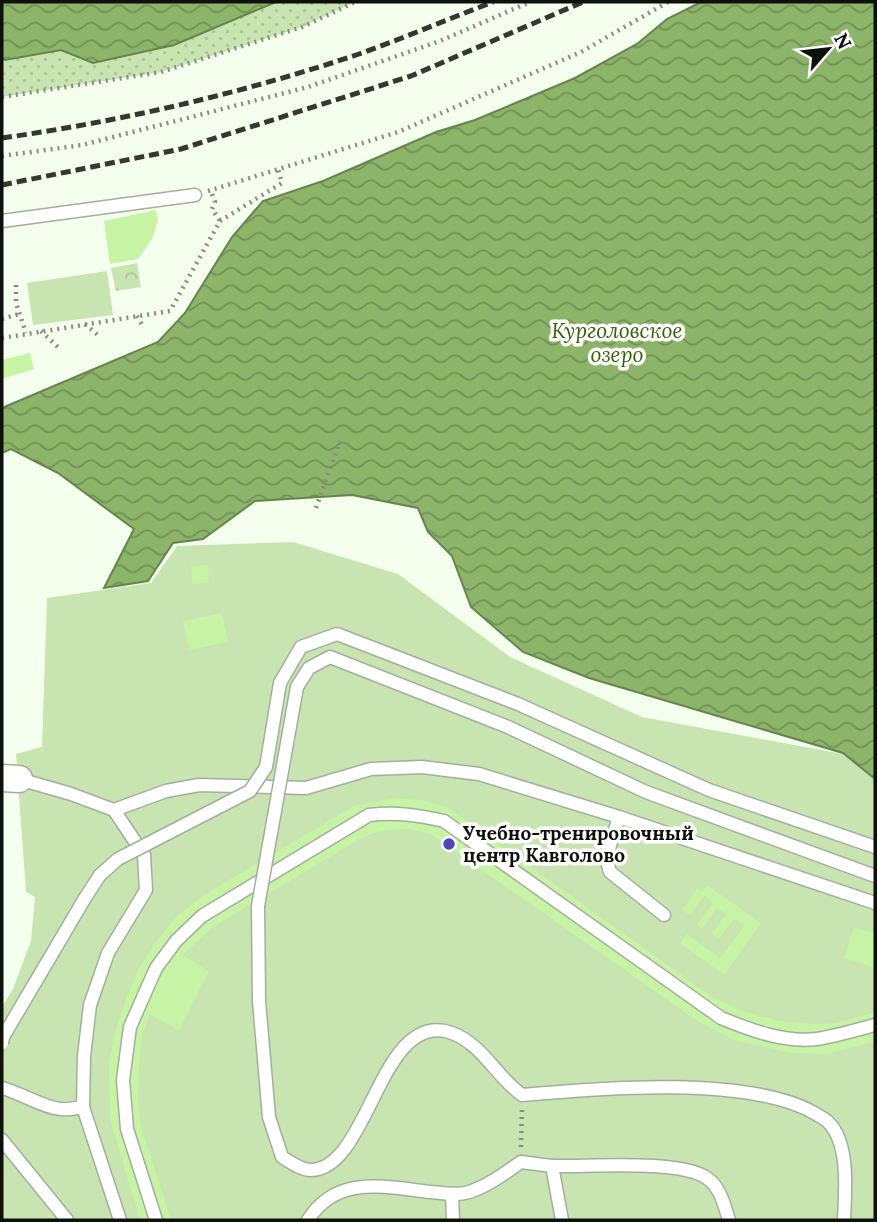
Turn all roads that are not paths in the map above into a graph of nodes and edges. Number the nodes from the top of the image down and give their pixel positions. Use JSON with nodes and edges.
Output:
{"nodes":[{"id":1,"x":195,"y":195,"type":"road end"},
{"id":2,"x":2,"y":221,"type":"edge"},
{"id":3,"x":10,"y":778,"type":"edge"},
{"id":4,"x":114,"y":810,"type":"junction"},
{"id":5,"x":619,"y":817,"type":"junction"},
{"id":6,"x":875,"y":847,"type":"edge"},
{"id":7,"x":875,"y":876,"type":"edge"},
{"id":8,"x":875,"y":903,"type":"edge"},
{"id":9,"x":664,"y":915,"type":"dead end"},
{"id":10,"x":875,"y":1025,"type":"edge"},
{"id":11,"x":2,"y":1043,"type":"edge"},
{"id":12,"x":2,"y":1088,"type":"edge"},
{"id":13,"x":83,"y":1107,"type":"junction"},
{"id":14,"x":2,"y":1140,"type":"edge"},
{"id":15,"x":552,"y":1166,"type":"junction"},
{"id":16,"x":452,"y":1194,"type":"junction"},
{"id":17,"x":67,"y":1220,"type":"edge"},
{"id":18,"x":120,"y":1220,"type":"edge"},
{"id":19,"x":156,"y":1220,"type":"edge"},
{"id":20,"x":308,"y":1220,"type":"edge"},
{"id":21,"x":453,"y":1220,"type":"edge"},
{"id":22,"x":562,"y":1220,"type":"edge"},
{"id":23,"x":729,"y":1220,"type":"edge"},
{"id":24,"x":844,"y":1220,"type":"edge"}],
"edges":[{"from":1,"to":2,"type":"lane"},
{"from":3,"to":4,"type":"lane"},
{"from":4,"to":5,"type":"lane"},
{"from":4,"to":13,"type":"lane"},
{"from":5,"to":8,"type":"lane"},
{"from":5,"to":9,"type":"lane"},
{"from":6,"to":11,"type":"lane","bridge":true},
{"from":7,"to":24,"type":"lane","bridge":true},
{"from":10,"to":19,"type":"lane"},
{"from":12,"to":13,"type":"lane"},
{"from":13,"to":18,"type":"lane"},
{"from":14,"to":17,"type":"lane"},
{"from":15,"to":16,"type":"lane"},
{"from":15,"to":22,"type":"lane"},
{"from":15,"to":23,"type":"lane"},
{"from":16,"to":20,"type":"lane"},
{"from":16,"to":21,"type":"lane"}]}
